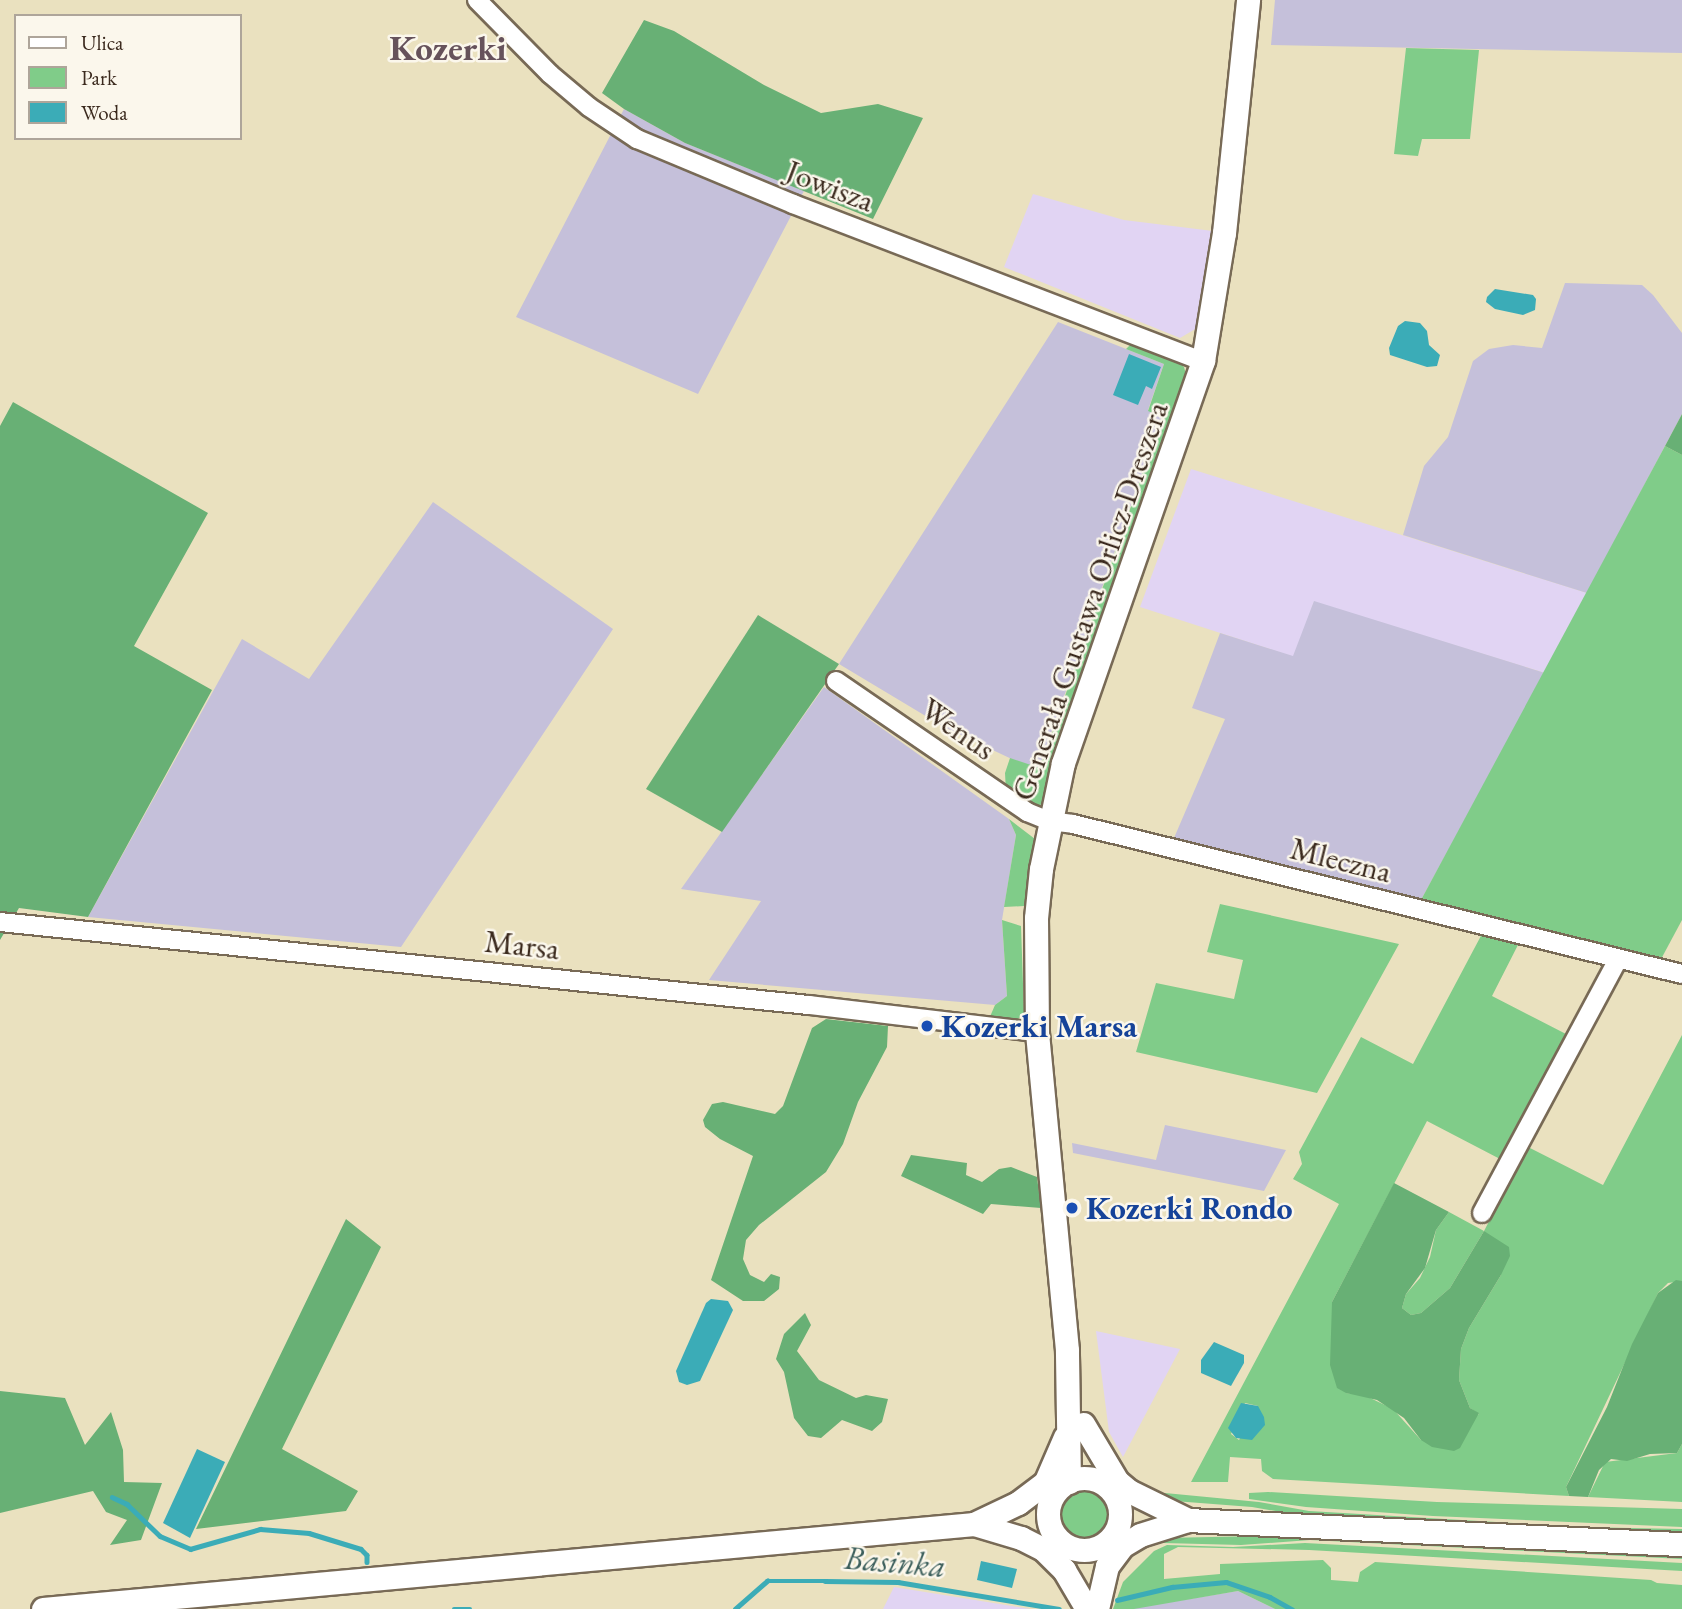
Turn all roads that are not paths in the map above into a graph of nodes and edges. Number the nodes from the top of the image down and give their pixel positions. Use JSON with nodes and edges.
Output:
{"nodes":[{"id":1,"x":477,"y":0,"type":"edge"},
{"id":2,"x":1248,"y":0,"type":"edge"},
{"id":3,"x":1203,"y":361,"type":"junction"},
{"id":4,"x":836,"y":681,"type":"dead end"},
{"id":5,"x":1049,"y":821,"type":"junction"},
{"id":6,"x":0,"y":922,"type":"edge"},
{"id":7,"x":1618,"y":959,"type":"junction"},
{"id":8,"x":1682,"y":974,"type":"edge"},
{"id":9,"x":1037,"y":1032,"type":"junction"},
{"id":10,"x":1482,"y":1213,"type":"dead end"},
{"id":11,"x":1076,"y":1425,"type":"junction"},
{"id":12,"x":1093,"y":1479,"type":"junction"},
{"id":13,"x":1069,"y":1482,"type":"junction"},
{"id":14,"x":1051,"y":1501,"type":"junction"},
{"id":15,"x":1118,"y":1501,"type":"junction"},
{"id":16,"x":1175,"y":1519,"type":"junction"},
{"id":17,"x":983,"y":1523,"type":"junction"},
{"id":18,"x":1108,"y":1540,"type":"junction"},
{"id":19,"x":1067,"y":1544,"type":"junction"},
{"id":20,"x":1682,"y":1544,"type":"edge"},
{"id":21,"x":43,"y":1609,"type":"edge"},
{"id":22,"x":1087,"y":1609,"type":"edge"},
{"id":23,"x":1097,"y":1609,"type":"edge"}],
"edges":[{"from":1,"to":3,"type":"street","name":"Jowisza"},
{"from":2,"to":3,"type":"main road","name":"Generała Gustawa Orlicz-Dreszera"},
{"from":3,"to":5,"type":"main road","name":"Generała Gustawa Orlicz-Dreszera"},
{"from":4,"to":5,"type":"street","name":"Wenus"},
{"from":5,"to":7,"type":"street","name":"Mleczna"},
{"from":5,"to":9,"type":"main road","name":"Generała Gustawa Orlicz-Dreszera"},
{"from":6,"to":9,"type":"street","name":"Marsa"},
{"from":7,"to":8,"type":"street","name":"Mleczna"},
{"from":7,"to":10,"type":"street"},
{"from":9,"to":11,"type":"main road","name":"Generała Gustawa Orlicz-Dreszera"},
{"from":11,"to":12,"type":"main road","name":"Generała Gustawa Orlicz-Dreszera"},
{"from":11,"to":13,"type":"main road","name":"Generała Gustawa Orlicz-Dreszera"},
{"from":11,"to":16,"type":"main road"},
{"from":11,"to":17,"type":"main road"},
{"from":12,"to":13,"type":"main road"},
{"from":12,"to":15,"type":"main road"},
{"from":13,"to":14,"type":"main road"},
{"from":14,"to":17,"type":"main road"},
{"from":14,"to":19,"type":"main road"},
{"from":15,"to":16,"type":"main road"},
{"from":15,"to":18,"type":"main road"},
{"from":16,"to":18,"type":"main road"},
{"from":16,"to":20,"type":"main road"},
{"from":16,"to":23,"type":"main road"},
{"from":17,"to":19,"type":"main road"},
{"from":17,"to":21,"type":"main road"},
{"from":17,"to":22,"type":"main road"},
{"from":18,"to":19,"type":"main road"},
{"from":18,"to":23,"type":"main road"},
{"from":19,"to":22,"type":"main road"}]}
